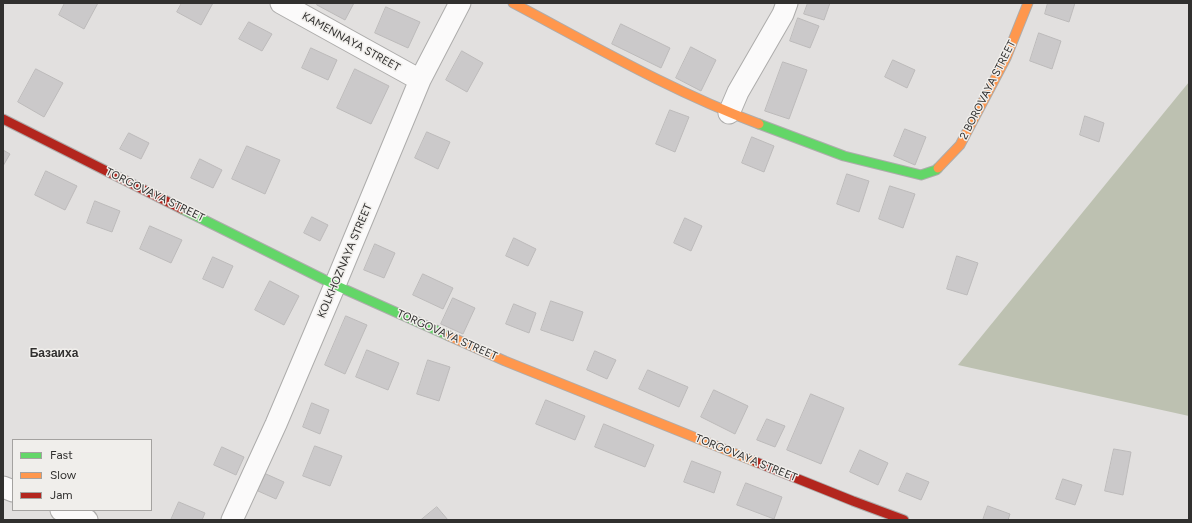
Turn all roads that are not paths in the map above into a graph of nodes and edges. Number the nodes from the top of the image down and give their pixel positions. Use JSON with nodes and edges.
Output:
{"nodes":[{"id":1,"x":281,"y":3,"type":"edge"},
{"id":2,"x":460,"y":3,"type":"edge"},
{"id":3,"x":513,"y":3,"type":"edge"},
{"id":4,"x":787,"y":3,"type":"edge"},
{"id":5,"x":1028,"y":3,"type":"edge"},
{"id":6,"x":420,"y":80,"type":"junction"},
{"id":7,"x":729,"y":113,"type":"junction"},
{"id":8,"x":3,"y":119,"type":"edge"},
{"id":9,"x":336,"y":285,"type":"junction"},
{"id":10,"x":64,"y":511,"type":"edge"},
{"id":11,"x":87,"y":520,"type":"edge"},
{"id":12,"x":232,"y":520,"type":"edge"},
{"id":13,"x":904,"y":520,"type":"edge"}],
"edges":[{"from":1,"to":6,"type":"street","name":"KAMENNAYA STREET"},
{"from":2,"to":6,"type":"street","name":"KOLKHOZNAYA STREET"},
{"from":3,"to":7,"type":"street"},
{"from":4,"to":7,"type":"street"},
{"from":5,"to":7,"type":"street","name":"2 BOROVAYA STREET"},
{"from":6,"to":9,"type":"street","name":"KOLKHOZNAYA STREET"},
{"from":8,"to":9,"type":"street","name":"TORGOVAYA STREET"},
{"from":9,"to":12,"type":"street","name":"KOLKHOZNAYA STREET"},
{"from":9,"to":13,"type":"street","name":"TORGOVAYA STREET"},
{"from":10,"to":11,"type":"street"}]}
